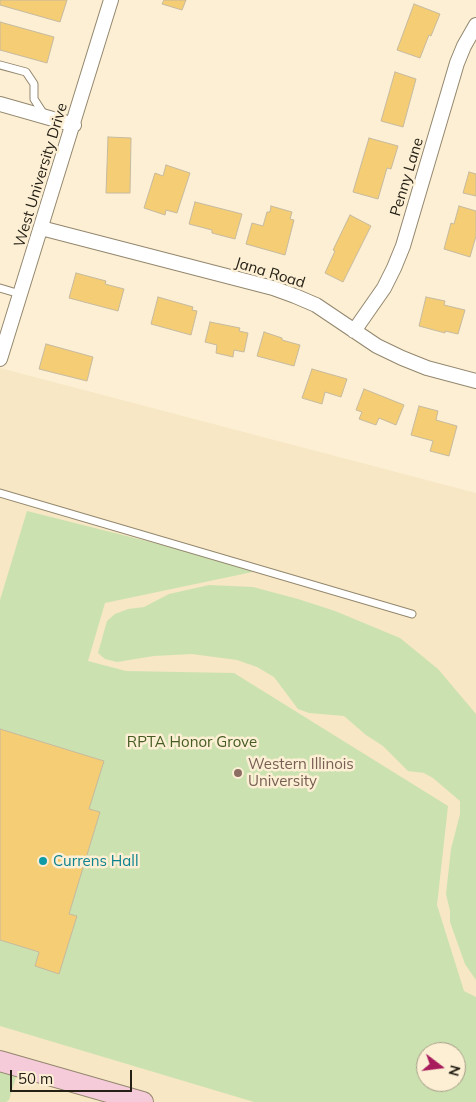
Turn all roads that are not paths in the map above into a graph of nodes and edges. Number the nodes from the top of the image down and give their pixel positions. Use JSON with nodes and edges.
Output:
{"nodes":[{"id":1,"x":111,"y":0,"type":"edge"},
{"id":2,"x":476,"y":25,"type":"edge"},
{"id":3,"x":0,"y":65,"type":"edge"},
{"id":4,"x":0,"y":104,"type":"edge"},
{"id":5,"x":45,"y":117,"type":"junction"},
{"id":6,"x":74,"y":124,"type":"junction"},
{"id":7,"x":41,"y":228,"type":"junction"},
{"id":8,"x":0,"y":288,"type":"edge"},
{"id":9,"x":20,"y":294,"type":"junction"},
{"id":10,"x":354,"y":331,"type":"junction"},
{"id":11,"x":0,"y":359,"type":"edge"},
{"id":12,"x":476,"y":381,"type":"edge"},
{"id":13,"x":0,"y":494,"type":"edge"},
{"id":14,"x":412,"y":614,"type":"dead end"},
{"id":15,"x":0,"y":1061,"type":"edge"},
{"id":16,"x":143,"y":1102,"type":"edge"}],
"edges":[{"from":1,"to":6,"type":"street","name":"West University Drive"},
{"from":2,"to":10,"type":"street","name":"Penny Lane"},
{"from":3,"to":5,"type":"lane"},
{"from":4,"to":5,"type":"street"},
{"from":5,"to":6,"type":"street"},
{"from":6,"to":7,"type":"street","name":"West University Drive"},
{"from":7,"to":9,"type":"street","name":"West University Drive"},
{"from":7,"to":10,"type":"street","name":"Jana Road"},
{"from":8,"to":9,"type":"lane"},
{"from":9,"to":11,"type":"street","name":"West University Drive"},
{"from":10,"to":12,"type":"street","name":"Jana Road"},
{"from":13,"to":14,"type":"lane"},
{"from":15,"to":16,"type":"street"}]}
